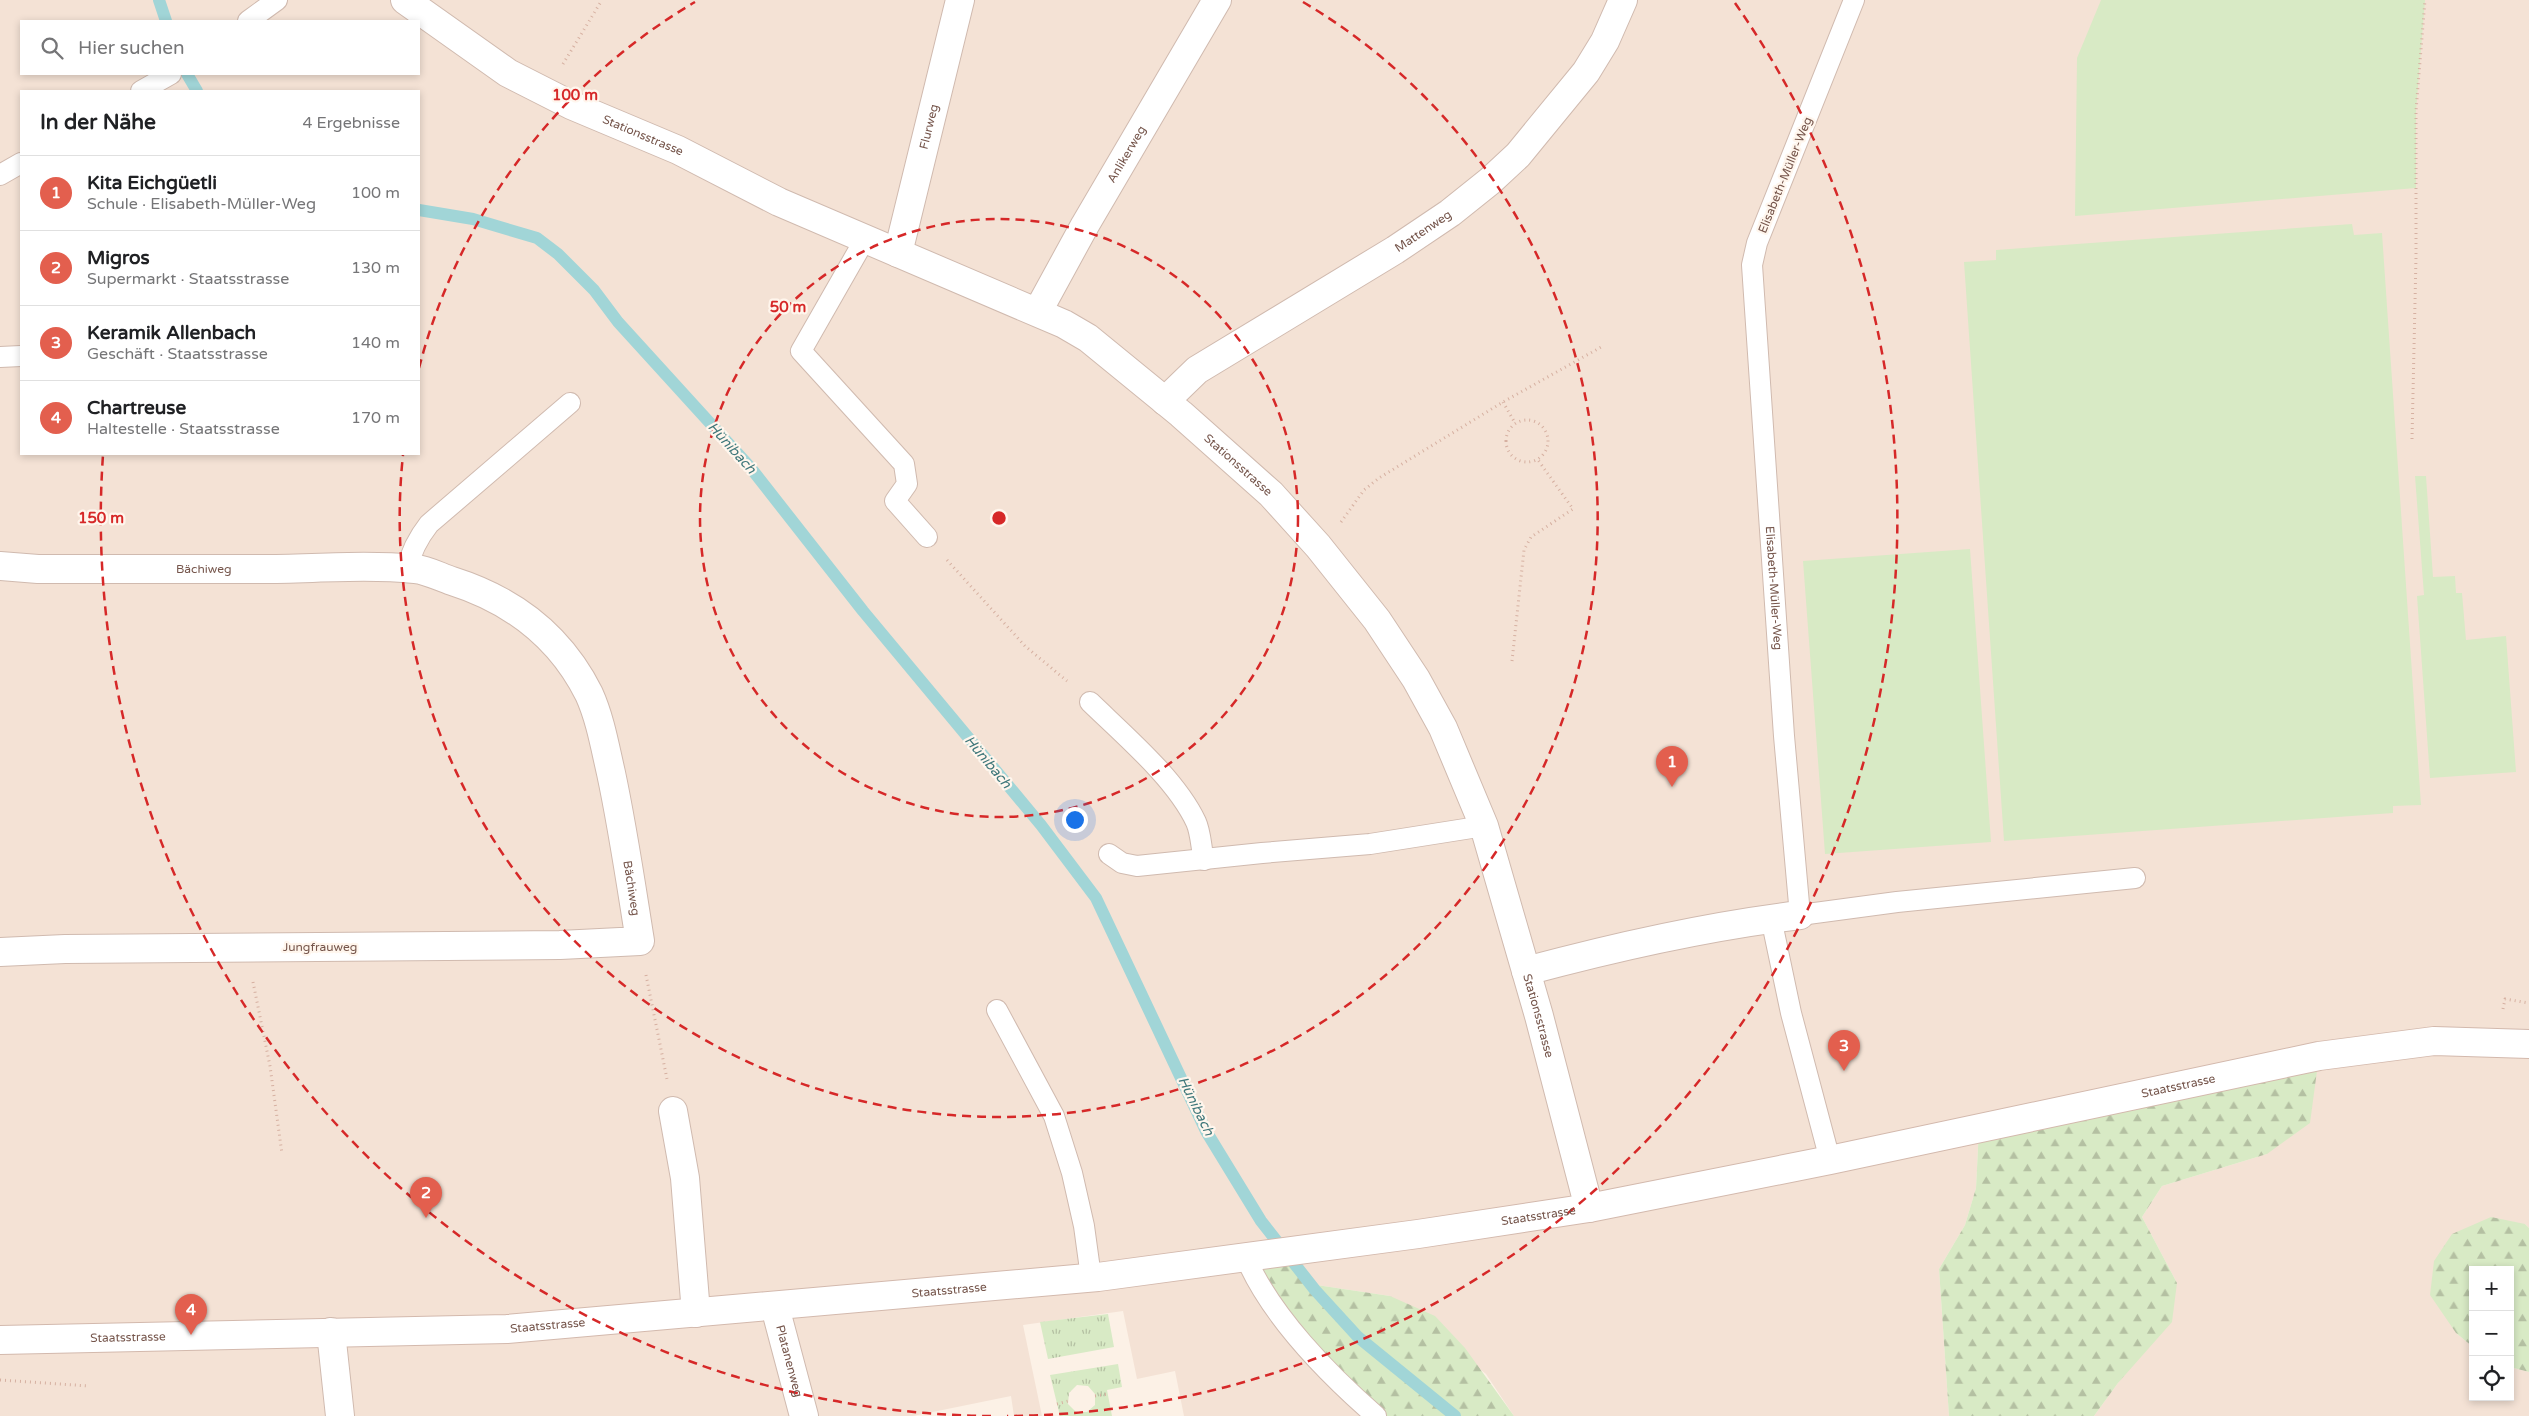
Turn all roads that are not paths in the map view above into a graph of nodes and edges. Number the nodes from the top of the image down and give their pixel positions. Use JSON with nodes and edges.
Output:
{"nodes":[{"id":1,"x":277,"y":0,"type":"edge"},
{"id":2,"x":405,"y":0,"type":"edge"},
{"id":3,"x":960,"y":0,"type":"edge"},
{"id":4,"x":1218,"y":0,"type":"edge"},
{"id":5,"x":1623,"y":0,"type":"edge"},
{"id":6,"x":1854,"y":0,"type":"edge"},
{"id":7,"x":249,"y":20,"type":"edge"},
{"id":8,"x":169,"y":75,"type":"edge"},
{"id":9,"x":144,"y":90,"type":"edge"},
{"id":10,"x":20,"y":164,"type":"edge"},
{"id":11,"x":0,"y":175,"type":"edge"},
{"id":12,"x":865,"y":239,"type":"junction"},
{"id":13,"x":898,"y":253,"type":"junction"},
{"id":14,"x":1038,"y":311,"type":"junction"},
{"id":15,"x":20,"y":356,"type":"edge"},
{"id":16,"x":0,"y":357,"type":"edge"},
{"id":17,"x":1165,"y":401,"type":"junction"},
{"id":18,"x":570,"y":403,"type":"dead end"},
{"id":19,"x":927,"y":537,"type":"road end"},
{"id":20,"x":0,"y":566,"type":"edge"},
{"id":21,"x":406,"y":569,"type":"junction"},
{"id":22,"x":1090,"y":702,"type":"road end"},
{"id":23,"x":1484,"y":826,"type":"junction"},
{"id":24,"x":1109,"y":854,"type":"dead end"},
{"id":25,"x":1204,"y":860,"type":"junction"},
{"id":26,"x":2135,"y":878,"type":"dead end"},
{"id":27,"x":1800,"y":915,"type":"junction"},
{"id":28,"x":1771,"y":918,"type":"junction"},
{"id":29,"x":640,"y":942,"type":"joint"},
{"id":30,"x":0,"y":952,"type":"edge"},
{"id":31,"x":1526,"y":971,"type":"junction"},
{"id":32,"x":997,"y":1010,"type":"dead end"},
{"id":33,"x":2529,"y":1044,"type":"edge"},
{"id":34,"x":673,"y":1111,"type":"road end"},
{"id":35,"x":1830,"y":1160,"type":"junction"},
{"id":36,"x":1589,"y":1208,"type":"junction"},
{"id":37,"x":1255,"y":1257,"type":"junction"},
{"id":38,"x":1091,"y":1277,"type":"junction"},
{"id":39,"x":775,"y":1307,"type":"junction"},
{"id":40,"x":696,"y":1313,"type":"junction"},
{"id":41,"x":332,"y":1332,"type":"junction"},
{"id":42,"x":0,"y":1340,"type":"edge"},
{"id":43,"x":340,"y":1416,"type":"edge"},
{"id":44,"x":804,"y":1416,"type":"edge"},
{"id":45,"x":1375,"y":1416,"type":"edge"}],
"edges":[{"from":1,"to":7,"type":"lane"},
{"from":2,"to":12,"type":"street","name":"Stationsstrasse"},
{"from":3,"to":13,"type":"street","name":"Flurweg"},
{"from":4,"to":14,"type":"street","name":"Anlikerweg"},
{"from":5,"to":17,"type":"street","name":"Mattenweg"},
{"from":6,"to":27,"type":"lane","name":"Elisabeth-Müller-Weg"},
{"from":8,"to":9,"type":"lane"},
{"from":10,"to":11,"type":"lane"},
{"from":12,"to":13,"type":"street","name":"Stationsstrasse"},
{"from":12,"to":19,"type":"lane"},
{"from":13,"to":14,"type":"street","name":"Stationsstrasse"},
{"from":14,"to":17,"type":"street","name":"Stationsstrasse"},
{"from":15,"to":16,"type":"lane"},
{"from":17,"to":23,"type":"street","name":"Stationsstrasse"},
{"from":18,"to":21,"type":"lane"},
{"from":20,"to":21,"type":"street","name":"Bächiweg"},
{"from":21,"to":29,"type":"street","name":"Bächiweg"},
{"from":22,"to":25,"type":"lane"},
{"from":23,"to":25,"type":"lane"},
{"from":23,"to":31,"type":"street","name":"Stationsstrasse"},
{"from":24,"to":25,"type":"lane"},
{"from":26,"to":27,"type":"lane"},
{"from":27,"to":28,"type":"street"},
{"from":28,"to":31,"type":"street"},
{"from":28,"to":35,"type":"lane"},
{"from":29,"to":30,"type":"street","name":"Jungfrauweg"},
{"from":31,"to":36,"type":"street","name":"Stationsstrasse"},
{"from":32,"to":38,"type":"lane"},
{"from":33,"to":35,"type":"street","name":"Staatsstrasse"},
{"from":34,"to":40,"type":"street"},
{"from":35,"to":36,"type":"street","name":"Staatsstrasse"},
{"from":36,"to":37,"type":"street","name":"Staatsstrasse"},
{"from":37,"to":38,"type":"street","name":"Staatsstrasse"},
{"from":37,"to":45,"type":"lane"},
{"from":38,"to":39,"type":"street","name":"Staatsstrasse"},
{"from":39,"to":40,"type":"street","name":"Staatsstrasse"},
{"from":39,"to":44,"type":"street","name":"Platanenweg"},
{"from":40,"to":41,"type":"street","name":"Staatsstrasse"},
{"from":41,"to":42,"type":"street","name":"Staatsstrasse"},
{"from":41,"to":43,"type":"street"}]}
